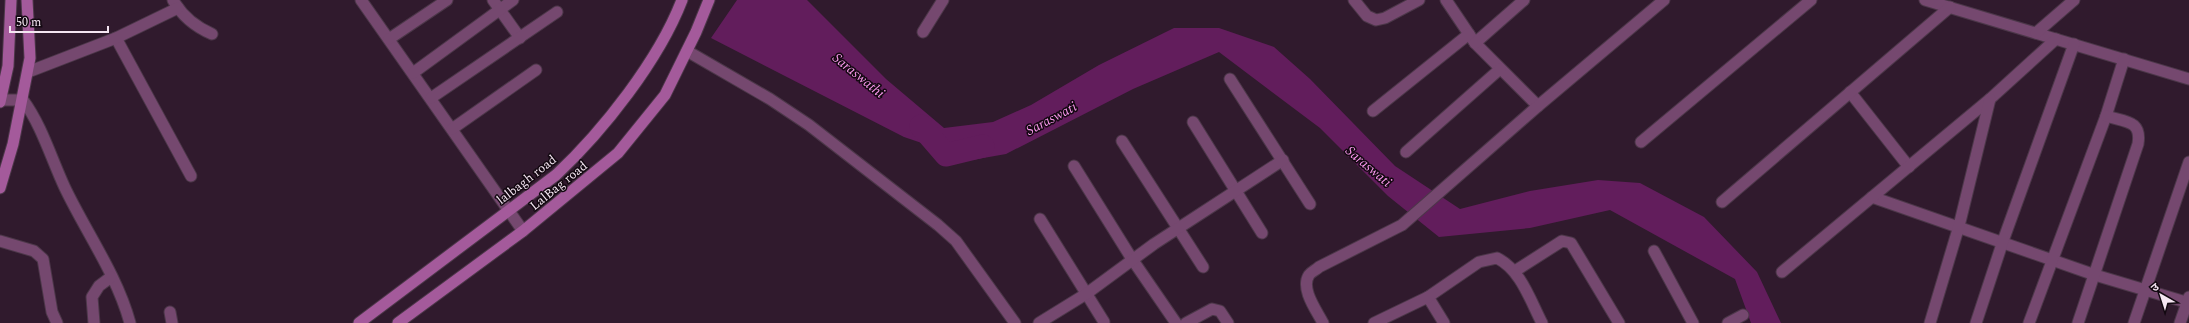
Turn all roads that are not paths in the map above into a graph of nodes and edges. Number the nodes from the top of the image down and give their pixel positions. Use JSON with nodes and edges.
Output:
{"nodes":[{"id":1,"x":11,"y":0,"type":"edge"},
{"id":2,"x":27,"y":0,"type":"edge"},
{"id":3,"x":360,"y":0,"type":"edge"},
{"id":4,"x":447,"y":0,"type":"edge"},
{"id":5,"x":493,"y":0,"type":"edge"},
{"id":6,"x":513,"y":0,"type":"edge"},
{"id":7,"x":682,"y":0,"type":"edge"},
{"id":8,"x":709,"y":0,"type":"edge"},
{"id":9,"x":942,"y":0,"type":"edge"},
{"id":10,"x":1354,"y":0,"type":"edge"},
{"id":11,"x":1419,"y":0,"type":"edge"},
{"id":12,"x":1446,"y":0,"type":"edge"},
{"id":13,"x":1524,"y":0,"type":"edge"},
{"id":14,"x":1664,"y":0,"type":"edge"},
{"id":15,"x":1811,"y":0,"type":"edge"},
{"id":16,"x":1925,"y":0,"type":"edge"},
{"id":17,"x":2074,"y":0,"type":"edge"},
{"id":18,"x":176,"y":4,"type":"edge"},
{"id":19,"x":1950,"y":7,"type":"junction"},
{"id":20,"x":500,"y":10,"type":"junction"},
{"id":21,"x":557,"y":12,"type":"dead end"},
{"id":22,"x":923,"y":32,"type":"dead end"},
{"id":23,"x":2036,"y":33,"type":"junction"},
{"id":24,"x":212,"y":34,"type":"dead end"},
{"id":25,"x":116,"y":38,"type":"junction"},
{"id":26,"x":520,"y":38,"type":"junction"},
{"id":27,"x":1472,"y":38,"type":"junction"},
{"id":28,"x":2056,"y":39,"type":"junction"},
{"id":29,"x":389,"y":40,"type":"junction"},
{"id":30,"x":2074,"y":44,"type":"junction"},
{"id":31,"x":687,"y":51,"type":"junction"},
{"id":32,"x":2124,"y":59,"type":"junction"},
{"id":33,"x":536,"y":70,"type":"dead end"},
{"id":34,"x":1500,"y":70,"type":"junction"},
{"id":35,"x":28,"y":72,"type":"junction"},
{"id":36,"x":412,"y":73,"type":"junction"},
{"id":37,"x":1230,"y":79,"type":"dead end"},
{"id":38,"x":2189,"y":79,"type":"edge"},
{"id":39,"x":1850,"y":92,"type":"junction"},
{"id":40,"x":431,"y":98,"type":"junction"},
{"id":41,"x":1990,"y":99,"type":"junction"},
{"id":42,"x":23,"y":100,"type":"junction"},
{"id":43,"x":0,"y":101,"type":"edge"},
{"id":44,"x":1538,"y":106,"type":"junction"},
{"id":45,"x":1373,"y":111,"type":"dead end"},
{"id":46,"x":2106,"y":116,"type":"junction"},
{"id":47,"x":1193,"y":122,"type":"dead end"},
{"id":48,"x":452,"y":129,"type":"junction"},
{"id":49,"x":1122,"y":141,"type":"dead end"},
{"id":50,"x":1641,"y":142,"type":"dead end"},
{"id":51,"x":1406,"y":152,"type":"dead end"},
{"id":52,"x":1283,"y":160,"type":"junction"},
{"id":53,"x":2189,"y":162,"type":"edge"},
{"id":54,"x":1074,"y":166,"type":"dead end"},
{"id":55,"x":1909,"y":166,"type":"junction"},
{"id":56,"x":191,"y":176,"type":"dead end"},
{"id":57,"x":0,"y":188,"type":"edge"},
{"id":58,"x":1236,"y":190,"type":"junction"},
{"id":59,"x":1872,"y":197,"type":"junction"},
{"id":60,"x":1722,"y":202,"type":"dead end"},
{"id":61,"x":1310,"y":204,"type":"dead end"},
{"id":62,"x":509,"y":210,"type":"junction"},
{"id":63,"x":1040,"y":219,"type":"dead end"},
{"id":64,"x":1959,"y":226,"type":"junction"},
{"id":65,"x":1179,"y":228,"type":"junction"},
{"id":66,"x":523,"y":231,"type":"junction"},
{"id":67,"x":1262,"y":233,"type":"dead end"},
{"id":68,"x":0,"y":241,"type":"edge"},
{"id":69,"x":2002,"y":241,"type":"junction"},
{"id":70,"x":1654,"y":251,"type":"dead end"},
{"id":71,"x":1132,"y":259,"type":"junction"},
{"id":72,"x":2052,"y":260,"type":"junction"},
{"id":73,"x":1203,"y":267,"type":"dead end"},
{"id":74,"x":1515,"y":272,"type":"junction"},
{"id":75,"x":1782,"y":272,"type":"dead end"},
{"id":76,"x":2095,"y":275,"type":"junction"},
{"id":77,"x":111,"y":277,"type":"junction"},
{"id":78,"x":2145,"y":289,"type":"junction"},
{"id":79,"x":1086,"y":294,"type":"junction"},
{"id":80,"x":1428,"y":297,"type":"junction"},
{"id":81,"x":2188,"y":301,"type":"edge"},
{"id":82,"x":1744,"y":315,"type":"dead end"},
{"id":83,"x":1104,"y":322,"type":"dead end"},
{"id":84,"x":57,"y":323,"type":"edge"},
{"id":85,"x":94,"y":323,"type":"edge"},
{"id":86,"x":130,"y":323,"type":"edge"},
{"id":87,"x":359,"y":323,"type":"edge"},
{"id":88,"x":398,"y":323,"type":"edge"},
{"id":89,"x":1015,"y":323,"type":"edge"},
{"id":90,"x":1039,"y":323,"type":"edge"},
{"id":91,"x":1176,"y":323,"type":"edge"},
{"id":92,"x":1186,"y":323,"type":"edge"},
{"id":93,"x":1228,"y":323,"type":"edge"},
{"id":94,"x":1323,"y":323,"type":"edge"},
{"id":95,"x":1374,"y":323,"type":"edge"},
{"id":96,"x":1444,"y":323,"type":"edge"},
{"id":97,"x":1542,"y":323,"type":"edge"},
{"id":98,"x":1619,"y":323,"type":"edge"},
{"id":99,"x":1693,"y":323,"type":"edge"},
{"id":100,"x":1728,"y":323,"type":"edge"},
{"id":101,"x":1930,"y":323,"type":"edge"},
{"id":102,"x":1976,"y":323,"type":"edge"},
{"id":103,"x":2029,"y":323,"type":"edge"},
{"id":104,"x":2078,"y":323,"type":"edge"},
{"id":105,"x":2134,"y":323,"type":"edge"},
{"id":106,"x":2180,"y":323,"type":"edge"}],
"edges":[{"from":1,"to":43,"type":"main road"},
{"from":2,"to":35,"type":"main road"},
{"from":3,"to":29,"type":"street"},
{"from":4,"to":29,"type":"street"},
{"from":5,"to":20,"type":"street"},
{"from":6,"to":20,"type":"street"},
{"from":7,"to":62,"type":"main road","name":"lalbagh road"},
{"from":8,"to":31,"type":"main road","name":"LalBag road"},
{"from":9,"to":22,"type":"street"},
{"from":10,"to":11,"type":"street"},
{"from":12,"to":27,"type":"street"},
{"from":13,"to":27,"type":"street"},
{"from":14,"to":44,"type":"street"},
{"from":15,"to":50,"type":"street"},
{"from":16,"to":19,"type":"street"},
{"from":17,"to":23,"type":"street"},
{"from":18,"to":24,"type":"street"},
{"from":18,"to":25,"type":"street"},
{"from":19,"to":23,"type":"street"},
{"from":19,"to":39,"type":"street"},
{"from":20,"to":26,"type":"street"},
{"from":20,"to":36,"type":"street"},
{"from":21,"to":26,"type":"street"},
{"from":23,"to":28,"type":"street"},
{"from":25,"to":35,"type":"street"},
{"from":25,"to":56,"type":"street"},
{"from":26,"to":40,"type":"street"},
{"from":27,"to":34,"type":"street"},
{"from":27,"to":45,"type":"street"},
{"from":28,"to":30,"type":"street"},
{"from":28,"to":41,"type":"street"},
{"from":29,"to":36,"type":"street"},
{"from":30,"to":32,"type":"street"},
{"from":30,"to":69,"type":"street"},
{"from":31,"to":66,"type":"main road","name":"LalBag road"},
{"from":31,"to":89,"type":"street"},
{"from":32,"to":38,"type":"street"},
{"from":32,"to":46,"type":"street"},
{"from":33,"to":48,"type":"street"},
{"from":34,"to":44,"type":"street"},
{"from":34,"to":51,"type":"street"},
{"from":35,"to":42,"type":"main road"},
{"from":36,"to":40,"type":"street"},
{"from":37,"to":52,"type":"street"},
{"from":39,"to":55,"type":"street"},
{"from":39,"to":60,"type":"street"},
{"from":40,"to":48,"type":"street"},
{"from":41,"to":55,"type":"street"},
{"from":41,"to":64,"type":"street"},
{"from":42,"to":43,"type":"street"},
{"from":42,"to":57,"type":"main road"},
{"from":42,"to":77,"type":"street"},
{"from":44,"to":94,"type":"street"},
{"from":46,"to":72,"type":"street"},
{"from":46,"to":76,"type":"street"},
{"from":47,"to":58,"type":"street"},
{"from":48,"to":62,"type":"street"},
{"from":49,"to":65,"type":"street"},
{"from":52,"to":58,"type":"street"},
{"from":52,"to":61,"type":"street"},
{"from":53,"to":78,"type":"street"},
{"from":54,"to":71,"type":"street"},
{"from":55,"to":59,"type":"street"},
{"from":58,"to":65,"type":"street"},
{"from":58,"to":67,"type":"street"},
{"from":59,"to":64,"type":"street"},
{"from":59,"to":75,"type":"street"},
{"from":62,"to":66,"type":"street"},
{"from":62,"to":87,"type":"main road","name":"lalbagh road"},
{"from":63,"to":79,"type":"street"},
{"from":64,"to":69,"type":"street"},
{"from":64,"to":101,"type":"street"},
{"from":65,"to":71,"type":"street"},
{"from":65,"to":73,"type":"street"},
{"from":66,"to":88,"type":"main road","name":"LalBag road"},
{"from":68,"to":84,"type":"street"},
{"from":69,"to":72,"type":"street"},
{"from":69,"to":102,"type":"street"},
{"from":70,"to":99,"type":"street"},
{"from":71,"to":79,"type":"street"},
{"from":71,"to":91,"type":"street"},
{"from":72,"to":76,"type":"street"},
{"from":72,"to":103,"type":"street"},
{"from":74,"to":80,"type":"street"},
{"from":74,"to":97,"type":"street"},
{"from":74,"to":98,"type":"street"},
{"from":76,"to":78,"type":"street"},
{"from":76,"to":104,"type":"street"},
{"from":77,"to":85,"type":"street"},
{"from":77,"to":86,"type":"street"},
{"from":78,"to":81,"type":"street"},
{"from":78,"to":105,"type":"street"},
{"from":79,"to":83,"type":"street"},
{"from":79,"to":90,"type":"street"},
{"from":80,"to":95,"type":"street"},
{"from":80,"to":96,"type":"street"},
{"from":81,"to":106,"type":"street"},
{"from":82,"to":100,"type":"street"},
{"from":92,"to":93,"type":"street"}]}
